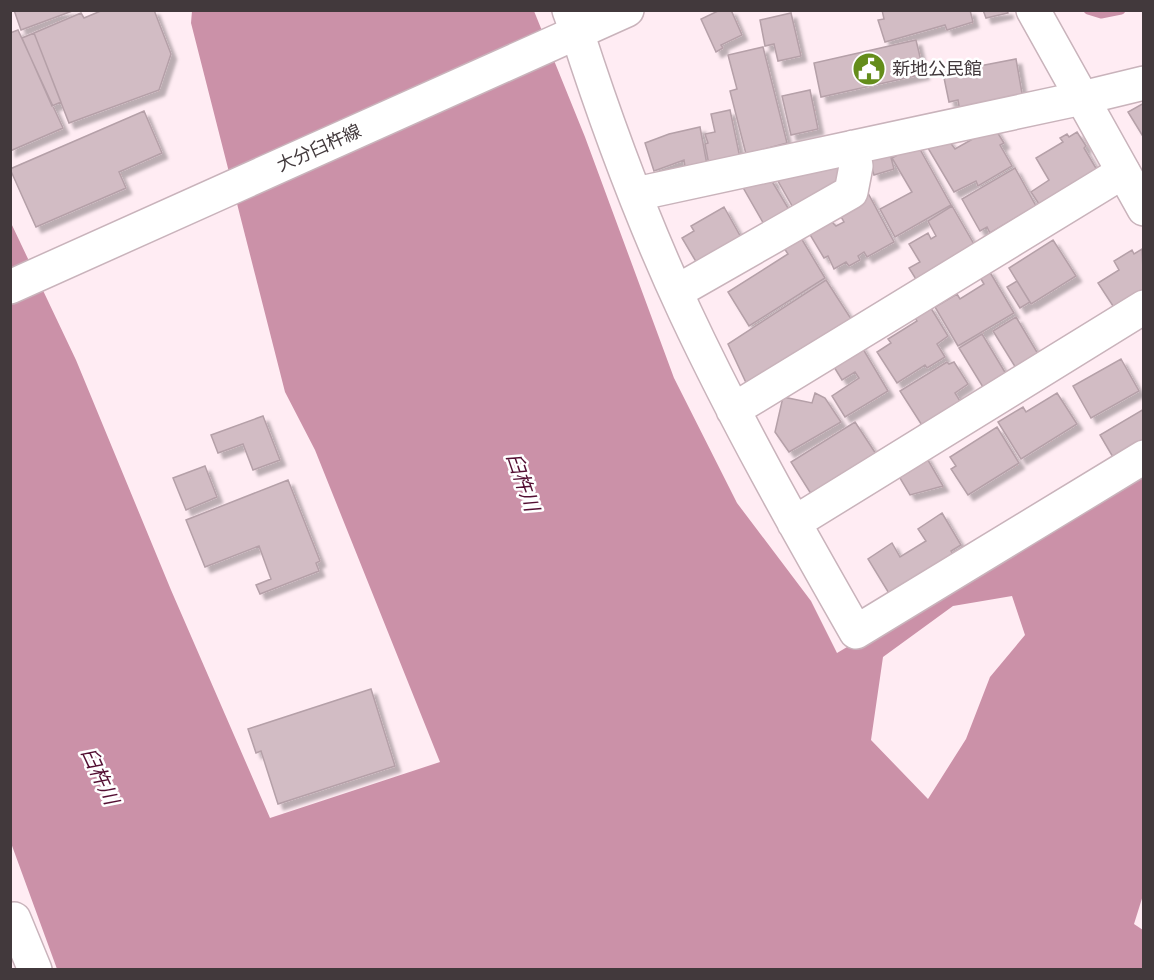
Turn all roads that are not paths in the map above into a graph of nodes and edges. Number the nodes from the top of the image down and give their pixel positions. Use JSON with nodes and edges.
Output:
{"nodes":[{"id":1,"x":627,"y":10,"type":"edge"},
{"id":2,"x":1033,"y":10,"type":"edge"},
{"id":3,"x":569,"y":28,"type":"edge"},
{"id":4,"x":1143,"y":83,"type":"edge"},
{"id":5,"x":1082,"y":98,"type":"junction"},
{"id":6,"x":853,"y":147,"type":"junction"},
{"id":7,"x":1123,"y":172,"type":"junction"},
{"id":8,"x":636,"y":194,"type":"junction"},
{"id":9,"x":1143,"y":209,"type":"edge"},
{"id":10,"x":10,"y":287,"type":"edge"},
{"id":11,"x":676,"y":292,"type":"junction"},
{"id":12,"x":1143,"y":307,"type":"edge"},
{"id":13,"x":733,"y":410,"type":"junction"},
{"id":14,"x":1143,"y":457,"type":"edge"},
{"id":15,"x":794,"y":523,"type":"junction"},
{"id":16,"x":14,"y":919,"type":"dead end"},
{"id":17,"x":35,"y":969,"type":"edge"}],
"edges":[{"from":1,"to":3,"type":"street","name":"大分臼杵線"},
{"from":2,"to":5,"type":"street"},
{"from":3,"to":8,"type":"street"},
{"from":3,"to":10,"type":"street","name":"大分臼杵線"},
{"from":4,"to":5,"type":"street"},
{"from":5,"to":6,"type":"street"},
{"from":5,"to":7,"type":"street"},
{"from":6,"to":8,"type":"street"},
{"from":6,"to":11,"type":"street"},
{"from":7,"to":9,"type":"street"},
{"from":7,"to":13,"type":"street"},
{"from":8,"to":11,"type":"street"},
{"from":11,"to":13,"type":"street"},
{"from":12,"to":15,"type":"street"},
{"from":13,"to":15,"type":"street"},
{"from":14,"to":15,"type":"street"},
{"from":16,"to":17,"type":"street"}]}
